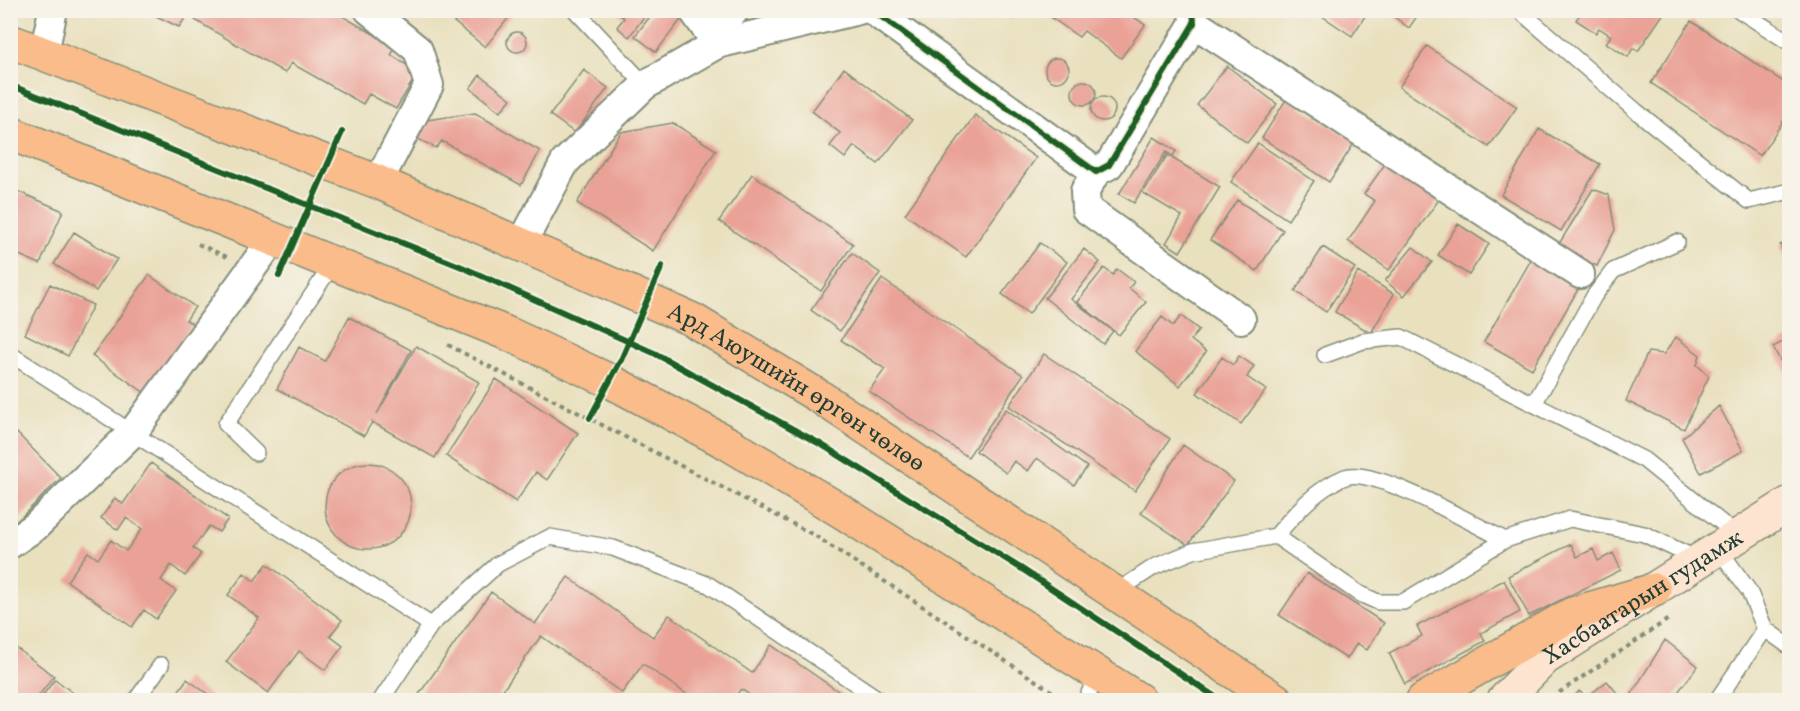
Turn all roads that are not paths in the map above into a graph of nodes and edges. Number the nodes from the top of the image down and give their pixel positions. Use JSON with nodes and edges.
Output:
{"nodes":[{"id":1,"x":54,"y":10,"type":"edge"},
{"id":2,"x":369,"y":10,"type":"edge"},
{"id":3,"x":575,"y":10,"type":"edge"},
{"id":4,"x":693,"y":10,"type":"edge"},
{"id":5,"x":735,"y":10,"type":"edge"},
{"id":6,"x":859,"y":10,"type":"edge"},
{"id":7,"x":872,"y":10,"type":"edge"},
{"id":8,"x":1519,"y":10,"type":"edge"},
{"id":9,"x":1739,"y":10,"type":"edge"},
{"id":10,"x":1193,"y":17,"type":"edge"},
{"id":11,"x":10,"y":41,"type":"edge"},
{"id":12,"x":717,"y":44,"type":"junction"},
{"id":13,"x":1790,"y":44,"type":"edge"},
{"id":14,"x":44,"y":53,"type":"junction"},
{"id":15,"x":645,"y":85,"type":"junction"},
{"id":16,"x":10,"y":133,"type":"edge"},
{"id":17,"x":1096,"y":172,"type":"junction"},
{"id":18,"x":378,"y":182,"type":"junction"},
{"id":19,"x":1790,"y":191,"type":"edge"},
{"id":20,"x":273,"y":239,"type":"junction"},
{"id":21,"x":1677,"y":242,"type":"dead end"},
{"id":22,"x":522,"y":243,"type":"junction"},
{"id":23,"x":334,"y":262,"type":"junction"},
{"id":24,"x":1580,"y":274,"type":"dead end"},
{"id":25,"x":1241,"y":319,"type":"dead end"},
{"id":26,"x":10,"y":354,"type":"edge"},
{"id":27,"x":1324,"y":355,"type":"dead end"},
{"id":28,"x":1534,"y":404,"type":"junction"},
{"id":29,"x":134,"y":431,"type":"junction"},
{"id":30,"x":256,"y":453,"type":"dead end"},
{"id":31,"x":1790,"y":503,"type":"edge"},
{"id":32,"x":1276,"y":536,"type":"junction"},
{"id":33,"x":1504,"y":540,"type":"junction"},
{"id":34,"x":10,"y":544,"type":"edge"},
{"id":35,"x":1719,"y":548,"type":"junction"},
{"id":36,"x":1654,"y":590,"type":"junction"},
{"id":37,"x":1116,"y":592,"type":"junction"},
{"id":38,"x":431,"y":625,"type":"junction"},
{"id":39,"x":1765,"y":629,"type":"junction"},
{"id":40,"x":1790,"y":647,"type":"edge"},
{"id":41,"x":160,"y":665,"type":"dead end"},
{"id":42,"x":1092,"y":687,"type":"edge"},
{"id":43,"x":136,"y":700,"type":"edge"},
{"id":44,"x":381,"y":700,"type":"edge"},
{"id":45,"x":880,"y":700,"type":"edge"},
{"id":46,"x":1138,"y":700,"type":"edge"},
{"id":47,"x":1276,"y":700,"type":"edge"},
{"id":48,"x":1423,"y":700,"type":"edge"},
{"id":49,"x":1504,"y":700,"type":"edge"},
{"id":50,"x":1717,"y":700,"type":"edge"}],
"edges":[{"from":1,"to":14,"type":"street"},
{"from":2,"to":18,"type":"street"},
{"from":3,"to":15,"type":"lane"},
{"from":4,"to":12,"type":"street"},
{"from":5,"to":12,"type":"street"},
{"from":6,"to":12,"type":"street"},
{"from":7,"to":17,"type":"street"},
{"from":8,"to":19,"type":"lane"},
{"from":9,"to":13,"type":"lane"},
{"from":10,"to":17,"type":"street"},
{"from":10,"to":24,"type":"street"},
{"from":11,"to":14,"type":"main road","name":"Ард Аюушийн өргөн чөлөө"},
{"from":12,"to":15,"type":"street"},
{"from":14,"to":18,"type":"main road","name":"Ард Аюушийн өргөн чөлөө"},
{"from":15,"to":22,"type":"street"},
{"from":16,"to":20,"type":"main road"},
{"from":17,"to":25,"type":"street"},
{"from":18,"to":22,"type":"main road","name":"Ард Аюушийн өргөн чөлөө"},
{"from":20,"to":23,"type":"main road"},
{"from":20,"to":29,"type":"street"},
{"from":21,"to":28,"type":"lane"},
{"from":22,"to":37,"type":"main road","name":"Ард Аюушийн өргөн чөлөө"},
{"from":23,"to":30,"type":"lane"},
{"from":23,"to":42,"type":"main road"},
{"from":26,"to":29,"type":"lane"},
{"from":27,"to":28,"type":"lane"},
{"from":28,"to":35,"type":"lane"},
{"from":29,"to":34,"type":"street"},
{"from":29,"to":38,"type":"lane"},
{"from":31,"to":35,"type":"street","name":"Хасбаатарын гудамж"},
{"from":32,"to":33,"type":"lane"},
{"from":32,"to":33,"type":"lane"},
{"from":32,"to":37,"type":"lane"},
{"from":33,"to":35,"type":"lane"},
{"from":35,"to":36,"type":"street","name":"Хасбаатарын гудамж"},
{"from":35,"to":39,"type":"lane"},
{"from":36,"to":48,"type":"main road"},
{"from":36,"to":49,"type":"street","name":"Хасбаатарын гудамж"},
{"from":37,"to":47,"type":"main road","name":"Ард Аюушийн өргөн чөлөө"},
{"from":38,"to":44,"type":"lane"},
{"from":38,"to":45,"type":"lane"},
{"from":39,"to":40,"type":"lane"},
{"from":39,"to":50,"type":"lane"},
{"from":41,"to":43,"type":"lane"},
{"from":42,"to":46,"type":"main road"}]}
